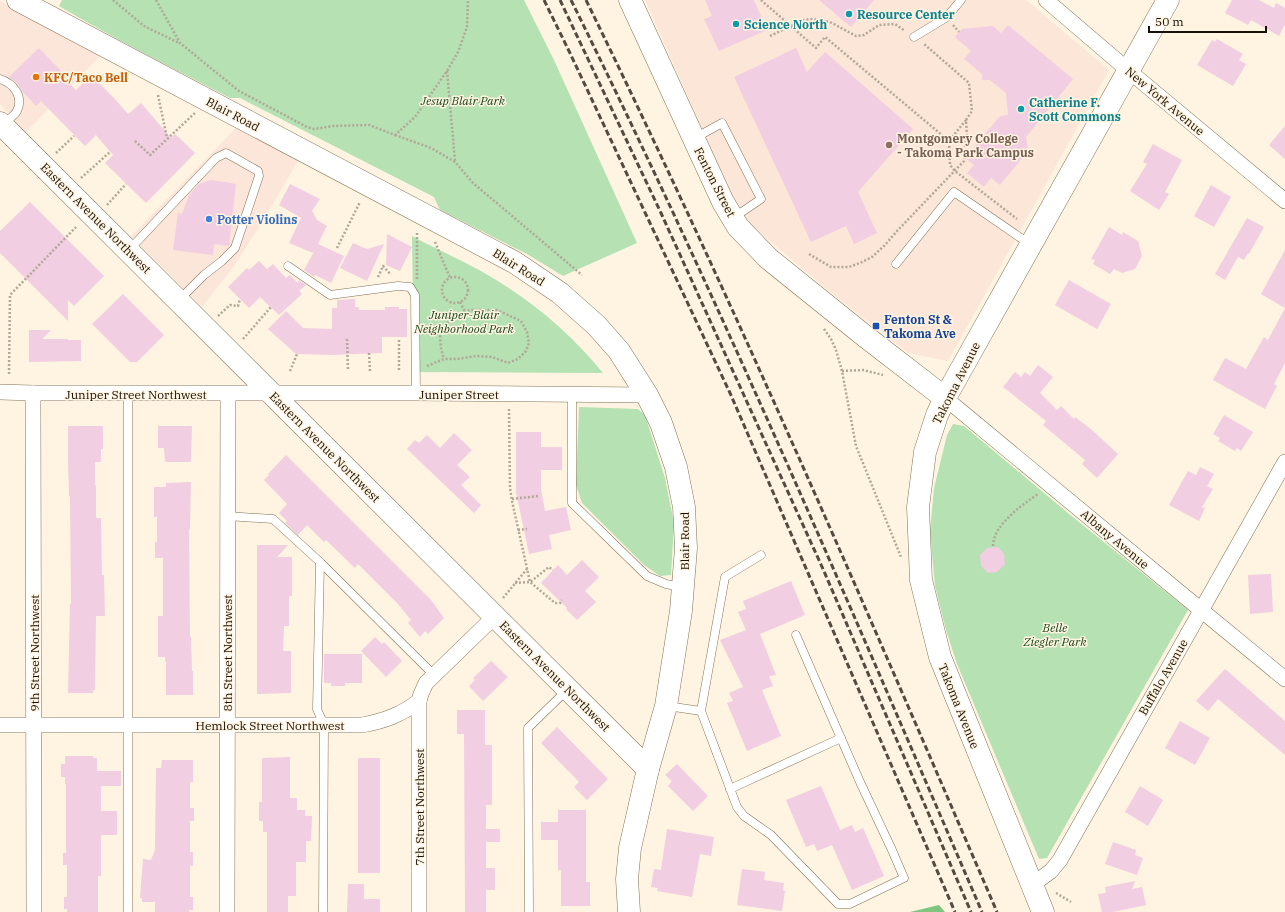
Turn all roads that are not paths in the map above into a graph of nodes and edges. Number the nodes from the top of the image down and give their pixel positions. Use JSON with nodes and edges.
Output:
{"nodes":[{"id":1,"x":18,"y":0,"type":"edge"},
{"id":2,"x":630,"y":0,"type":"edge"},
{"id":3,"x":961,"y":0,"type":"edge"},
{"id":4,"x":1046,"y":0,"type":"edge"},
{"id":5,"x":1168,"y":0,"type":"edge"},
{"id":6,"x":914,"y":37,"type":"road end"},
{"id":7,"x":1129,"y":71,"type":"junction"},
{"id":8,"x":0,"y":79,"type":"edge"},
{"id":9,"x":1,"y":124,"type":"edge"},
{"id":10,"x":693,"y":139,"type":"junction"},
{"id":11,"x":1285,"y":201,"type":"edge"},
{"id":12,"x":733,"y":218,"type":"junction"},
{"id":13,"x":1031,"y":246,"type":"junction"},
{"id":14,"x":128,"y":250,"type":"junction"},
{"id":15,"x":896,"y":264,"type":"dead end"},
{"id":16,"x":288,"y":266,"type":"dead end"},
{"id":17,"x":179,"y":301,"type":"junction"},
{"id":18,"x":0,"y":392,"type":"edge"},
{"id":19,"x":34,"y":394,"type":"junction"},
{"id":20,"x":128,"y":394,"type":"junction"},
{"id":21,"x":228,"y":394,"type":"junction"},
{"id":22,"x":272,"y":394,"type":"junction"},
{"id":23,"x":416,"y":394,"type":"junction"},
{"id":24,"x":572,"y":395,"type":"junction"},
{"id":25,"x":647,"y":395,"type":"junction"},
{"id":26,"x":945,"y":398,"type":"junction"},
{"id":27,"x":1285,"y":462,"type":"edge"},
{"id":28,"x":227,"y":516,"type":"junction"},
{"id":29,"x":761,"y":555,"type":"dead end"},
{"id":30,"x":320,"y":562,"type":"junction"},
{"id":31,"x":683,"y":588,"type":"junction"},
{"id":32,"x":499,"y":607,"type":"junction"},
{"id":33,"x":1200,"y":610,"type":"junction"},
{"id":34,"x":796,"y":635,"type":"dead end"},
{"id":35,"x":434,"y":675,"type":"junction"},
{"id":36,"x":1285,"y":679,"type":"edge"},
{"id":37,"x":568,"y":689,"type":"junction"},
{"id":38,"x":419,"y":701,"type":"junction"},
{"id":39,"x":666,"y":706,"type":"junction"},
{"id":40,"x":701,"y":711,"type":"junction"},
{"id":41,"x":34,"y":725,"type":"junction"},
{"id":42,"x":127,"y":725,"type":"junction"},
{"id":43,"x":227,"y":725,"type":"junction"},
{"id":44,"x":324,"y":725,"type":"junction"},
{"id":45,"x":0,"y":726,"type":"edge"},
{"id":46,"x":841,"y":738,"type":"junction"},
{"id":47,"x":648,"y":769,"type":"junction"},
{"id":48,"x":730,"y":789,"type":"junction"},
{"id":49,"x":1041,"y":887,"type":"junction"},
{"id":50,"x":34,"y":912,"type":"edge"},
{"id":51,"x":128,"y":912,"type":"edge"},
{"id":52,"x":227,"y":912,"type":"edge"},
{"id":53,"x":324,"y":912,"type":"edge"},
{"id":54,"x":419,"y":912,"type":"edge"},
{"id":55,"x":529,"y":912,"type":"edge"},
{"id":56,"x":629,"y":912,"type":"edge"},
{"id":57,"x":1043,"y":912,"type":"edge"}],
"edges":[{"from":1,"to":25,"type":"street","name":"Blair Road"},
{"from":2,"to":10,"type":"street","name":"Fenton Street"},
{"from":3,"to":6,"type":"lane"},
{"from":4,"to":7,"type":"street","name":"New York Avenue"},
{"from":5,"to":7,"type":"street","name":"Takoma Avenue"},
{"from":7,"to":11,"type":"street","name":"New York Avenue"},
{"from":7,"to":13,"type":"street","name":"Takoma Avenue"},
{"from":8,"to":9,"type":"lane"},
{"from":9,"to":14,"type":"street","name":"Eastern Avenue Northwest"},
{"from":10,"to":12,"type":"street","name":"Fenton Street"},
{"from":10,"to":12,"type":"lane"},
{"from":12,"to":26,"type":"street","name":"Fenton Street"},
{"from":13,"to":15,"type":"lane"},
{"from":13,"to":26,"type":"street","name":"Takoma Avenue"},
{"from":14,"to":17,"type":"street","name":"Eastern Avenue Northwest"},
{"from":14,"to":17,"type":"lane"},
{"from":16,"to":23,"type":"lane"},
{"from":17,"to":22,"type":"street","name":"Eastern Avenue Northwest"},
{"from":18,"to":19,"type":"street","name":"Juniper Street Northwest"},
{"from":19,"to":20,"type":"street","name":"Juniper Street Northwest"},
{"from":19,"to":41,"type":"street","name":"9th Street Northwest"},
{"from":20,"to":21,"type":"street","name":"Juniper Street Northwest"},
{"from":20,"to":42,"type":"lane"},
{"from":21,"to":22,"type":"street","name":"Juniper Street Northwest"},
{"from":21,"to":28,"type":"street","name":"8th Street Northwest"},
{"from":22,"to":23,"type":"street","name":"Juniper Street"},
{"from":22,"to":32,"type":"street","name":"Eastern Avenue Northwest"},
{"from":23,"to":24,"type":"street","name":"Juniper Street"},
{"from":24,"to":25,"type":"street","name":"Juniper Street"},
{"from":24,"to":31,"type":"lane"},
{"from":25,"to":31,"type":"street","name":"Blair Road"},
{"from":26,"to":33,"type":"street","name":"Albany Avenue"},
{"from":26,"to":49,"type":"street","name":"Takoma Avenue"},
{"from":27,"to":33,"type":"street","name":"Buffalo Avenue"},
{"from":28,"to":30,"type":"lane"},
{"from":28,"to":43,"type":"street","name":"8th Street Northwest"},
{"from":29,"to":40,"type":"lane"},
{"from":30,"to":35,"type":"lane"},
{"from":30,"to":44,"type":"lane"},
{"from":31,"to":39,"type":"street","name":"Blair Road"},
{"from":32,"to":35,"type":"street"},
{"from":32,"to":37,"type":"street","name":"Eastern Avenue Northwest"},
{"from":33,"to":36,"type":"street","name":"Albany Avenue"},
{"from":33,"to":49,"type":"street","name":"Buffalo Avenue"},
{"from":34,"to":46,"type":"lane"},
{"from":35,"to":38,"type":"street"},
{"from":37,"to":47,"type":"street","name":"Eastern Avenue Northwest"},
{"from":37,"to":55,"type":"lane"},
{"from":38,"to":44,"type":"street","name":"Hemlock Street Northwest"},
{"from":38,"to":54,"type":"street","name":"7th Street Northwest"},
{"from":39,"to":40,"type":"lane"},
{"from":39,"to":47,"type":"street","name":"Blair Road"},
{"from":40,"to":48,"type":"lane"},
{"from":41,"to":42,"type":"street","name":"Hemlock Street Northwest"},
{"from":41,"to":45,"type":"street","name":"Hemlock Street Northwest"},
{"from":41,"to":50,"type":"street","name":"9th Street Northwest"},
{"from":42,"to":43,"type":"street","name":"Hemlock Street Northwest"},
{"from":42,"to":51,"type":"lane"},
{"from":43,"to":44,"type":"street","name":"Hemlock Street Northwest"},
{"from":43,"to":52,"type":"street","name":"8th Street Northwest"},
{"from":44,"to":53,"type":"lane"},
{"from":46,"to":48,"type":"lane"},
{"from":46,"to":48,"type":"lane"},
{"from":47,"to":56,"type":"street","name":"Blair Road"},
{"from":49,"to":57,"type":"street","name":"Takoma Avenue"}]}
